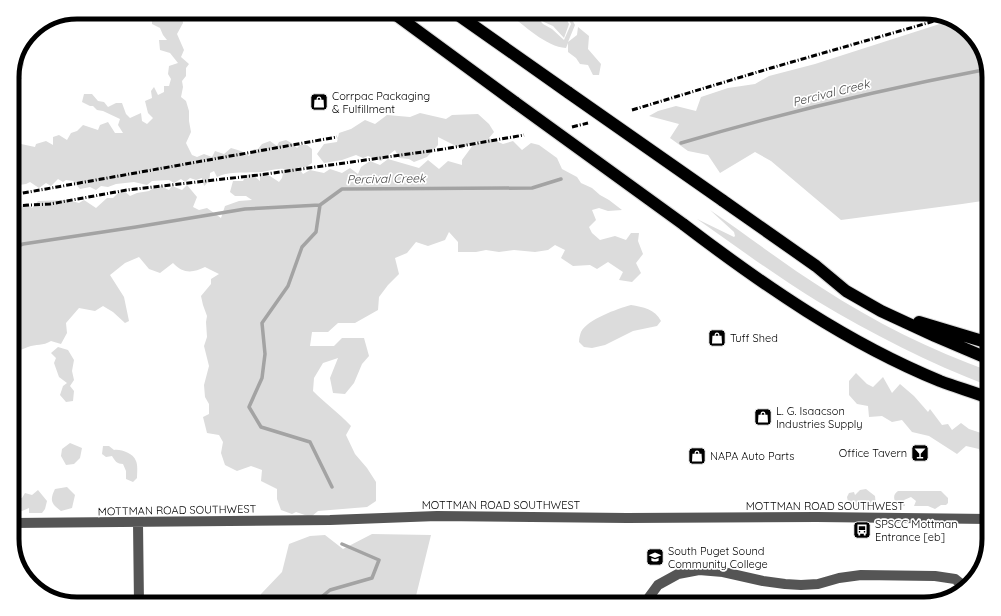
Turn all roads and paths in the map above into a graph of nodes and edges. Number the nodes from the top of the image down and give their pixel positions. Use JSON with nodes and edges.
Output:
{"nodes":[{"id":1,"x":402,"y":19,"type":"edge"},
{"id":2,"x":464,"y":19,"type":"edge"},
{"id":3,"x":881,"y":311,"type":"junction"},
{"id":4,"x":982,"y":341,"type":"edge"},
{"id":5,"x":982,"y":356,"type":"edge"},
{"id":6,"x":940,"y":380,"type":"junction"},
{"id":7,"x":982,"y":395,"type":"edge"},
{"id":8,"x":982,"y":402,"type":"edge"},
{"id":9,"x":982,"y":519,"type":"edge"},
{"id":10,"x":138,"y":522,"type":"junction"},
{"id":11,"x":19,"y":523,"type":"edge"},
{"id":12,"x":961,"y":584,"type":"edge"},
{"id":13,"x":139,"y":597,"type":"edge"},
{"id":14,"x":649,"y":597,"type":"edge"}],
"edges":[{"from":1,"to":6,"type":"highway","bridge":true},
{"from":2,"to":3,"type":"highway","bridge":true},
{"from":3,"to":4,"type":"highway"},
{"from":3,"to":5,"type":"highway"},
{"from":6,"to":7,"type":"highway"},
{"from":6,"to":8,"type":"highway"},
{"from":9,"to":10,"type":"street","name":"MOTTMAN ROAD SOUTHWEST"},
{"from":10,"to":11,"type":"street","name":"MOTTMAN ROAD SOUTHWEST"},
{"from":10,"to":13,"type":"street"},
{"from":12,"to":14,"type":"street"}]}
